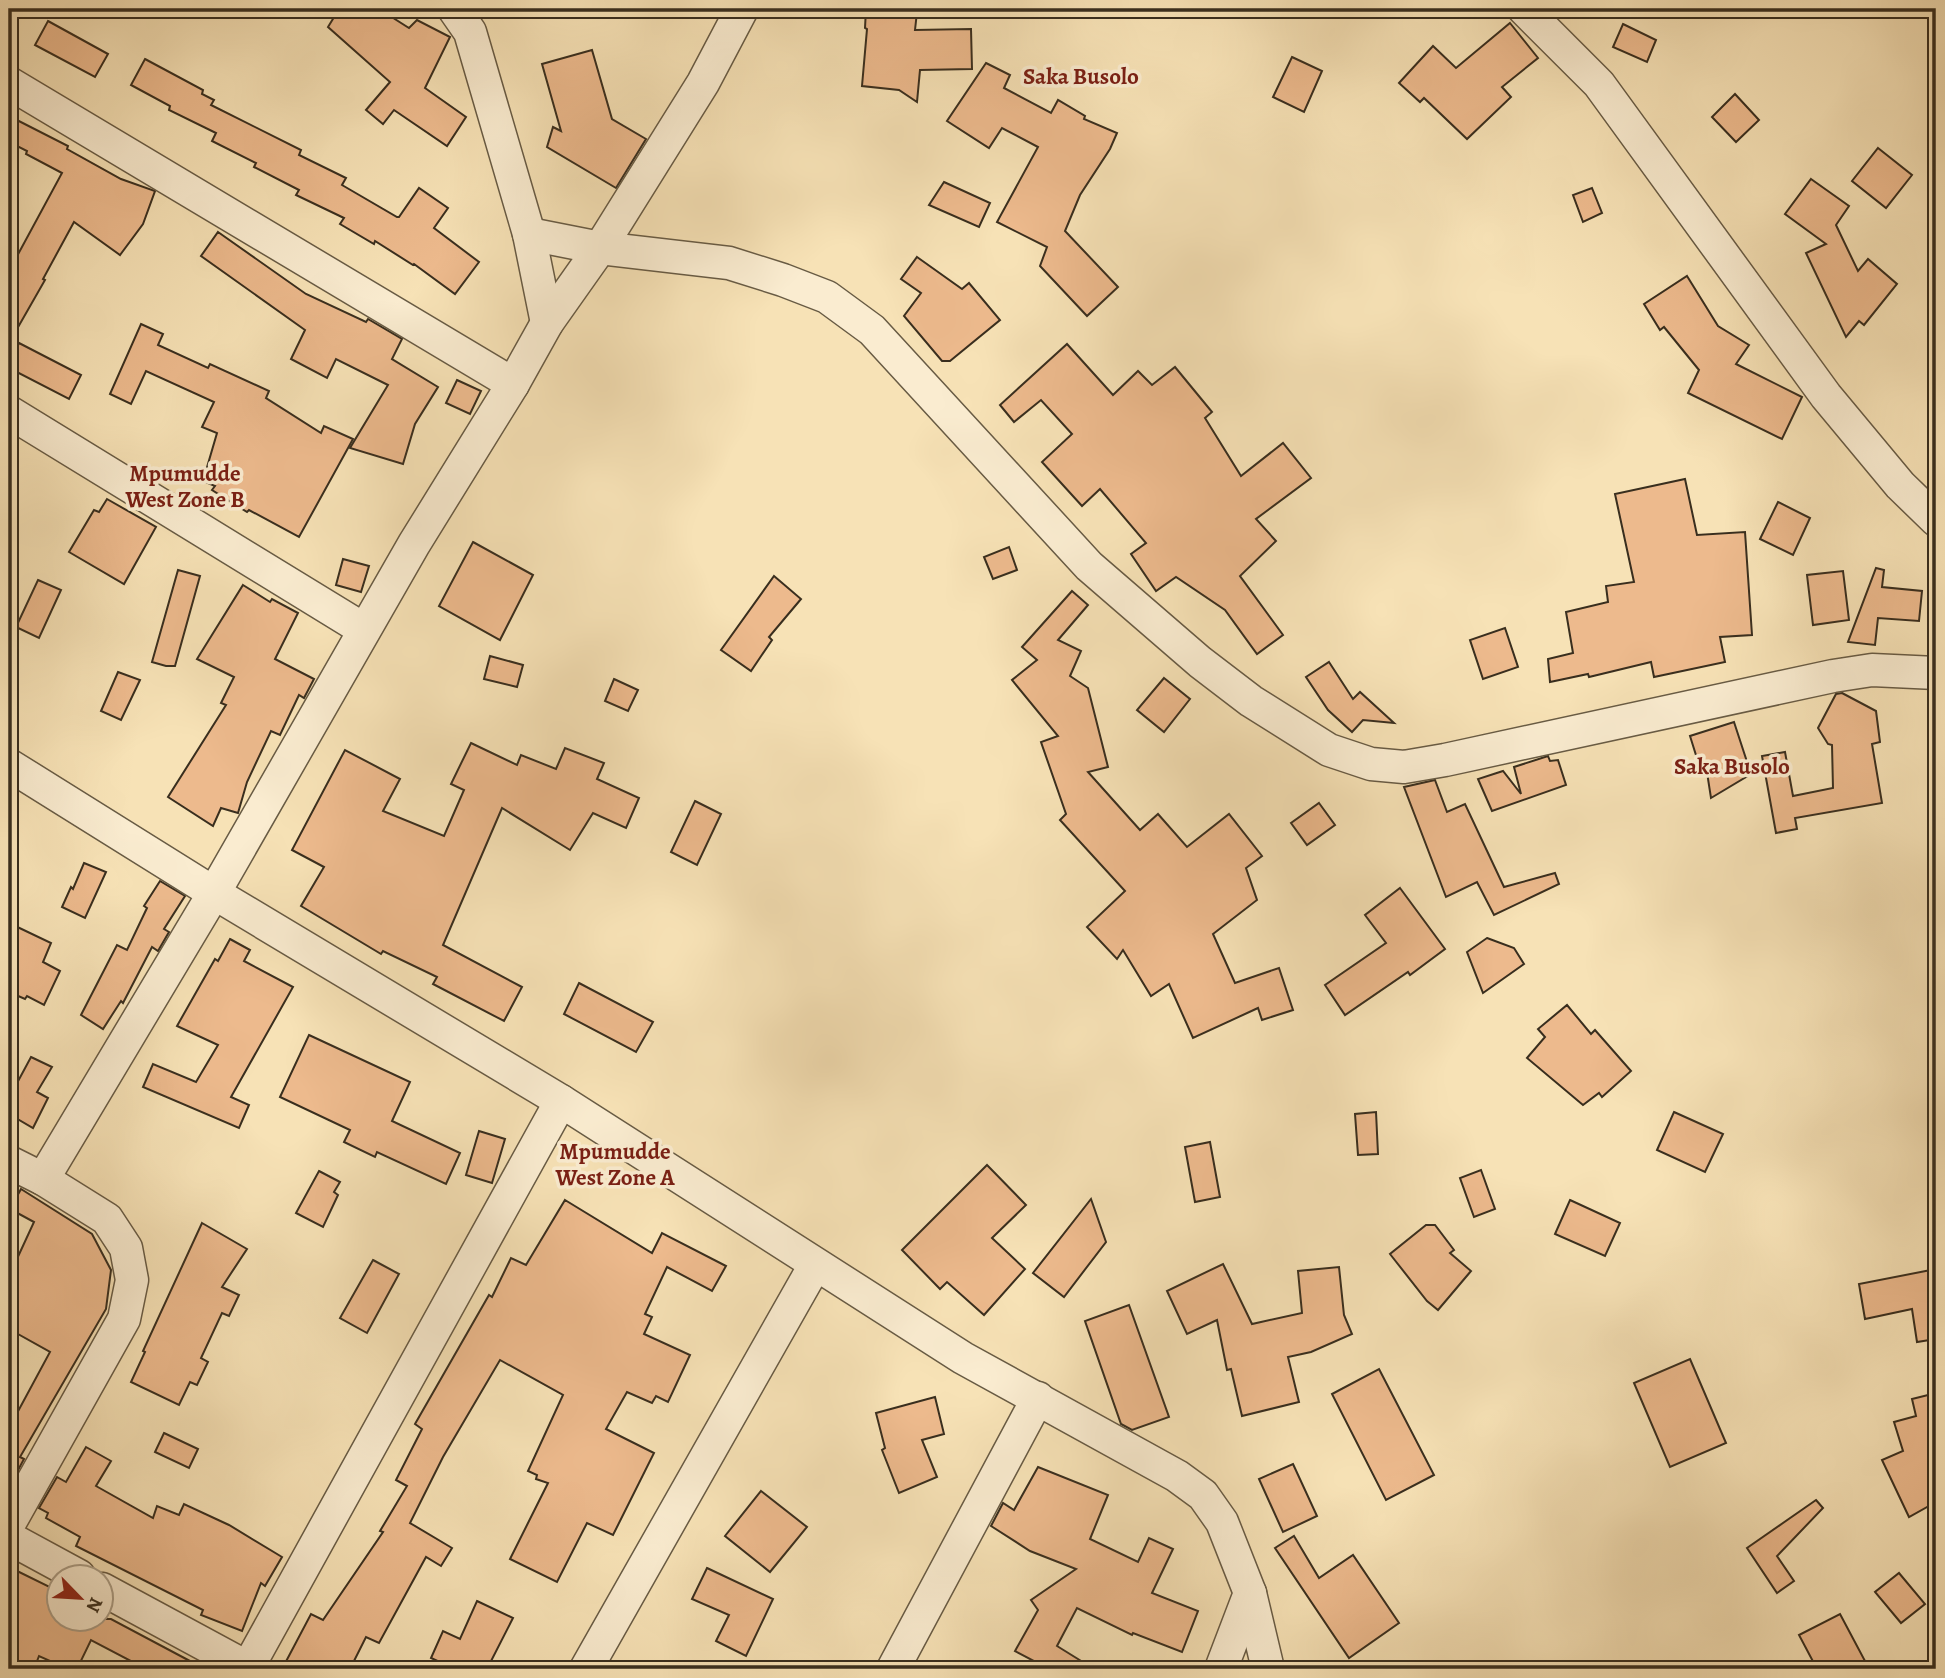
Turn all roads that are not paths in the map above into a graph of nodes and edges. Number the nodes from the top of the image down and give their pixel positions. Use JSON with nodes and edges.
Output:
{"nodes":[{"id":1,"x":454,"y":9,"type":"edge"},
{"id":2,"x":742,"y":9,"type":"edge"},
{"id":3,"x":1524,"y":9,"type":"edge"},
{"id":4,"x":9,"y":83,"type":"edge"},
{"id":5,"x":529,"y":234,"type":"junction"},
{"id":6,"x":600,"y":248,"type":"junction"},
{"id":7,"x":547,"y":323,"type":"junction"},
{"id":8,"x":513,"y":384,"type":"junction"},
{"id":9,"x":9,"y":412,"type":"edge"},
{"id":10,"x":1936,"y":520,"type":"edge"},
{"id":11,"x":363,"y":629,"type":"junction"},
{"id":12,"x":1936,"y":673,"type":"edge"},
{"id":13,"x":9,"y":765,"type":"edge"},
{"id":14,"x":214,"y":892,"type":"junction"},
{"id":15,"x":561,"y":1101,"type":"junction"},
{"id":16,"x":9,"y":1162,"type":"edge"},
{"id":17,"x":43,"y":1179,"type":"junction"},
{"id":18,"x":815,"y":1265,"type":"junction"},
{"id":19,"x":1038,"y":1398,"type":"junction"},
{"id":20,"x":9,"y":1524,"type":"edge"},
{"id":21,"x":9,"y":1538,"type":"edge"},
{"id":22,"x":52,"y":1562,"type":"edge"},
{"id":23,"x":1250,"y":1593,"type":"junction"},
{"id":24,"x":116,"y":1596,"type":"edge"},
{"id":25,"x":249,"y":1669,"type":"edge"},
{"id":26,"x":586,"y":1669,"type":"edge"},
{"id":27,"x":892,"y":1669,"type":"edge"},
{"id":28,"x":1221,"y":1669,"type":"edge"},
{"id":29,"x":1268,"y":1669,"type":"edge"}],
"edges":[{"from":1,"to":5,"type":"street"},
{"from":2,"to":6,"type":"street"},
{"from":3,"to":10,"type":"street"},
{"from":4,"to":8,"type":"street"},
{"from":5,"to":6,"type":"street"},
{"from":5,"to":7,"type":"street"},
{"from":6,"to":7,"type":"street"},
{"from":6,"to":12,"type":"street"},
{"from":7,"to":8,"type":"street"},
{"from":8,"to":11,"type":"street"},
{"from":9,"to":11,"type":"street"},
{"from":11,"to":14,"type":"street"},
{"from":13,"to":14,"type":"street"},
{"from":14,"to":15,"type":"street"},
{"from":14,"to":17,"type":"street"},
{"from":15,"to":18,"type":"street"},
{"from":15,"to":25,"type":"street"},
{"from":16,"to":17,"type":"street"},
{"from":17,"to":20,"type":"street"},
{"from":18,"to":19,"type":"street"},
{"from":18,"to":26,"type":"street"},
{"from":19,"to":23,"type":"street"},
{"from":19,"to":27,"type":"street"},
{"from":21,"to":22,"type":"street"},
{"from":23,"to":28,"type":"street"},
{"from":23,"to":29,"type":"street"},
{"from":24,"to":25,"type":"street"}]}
